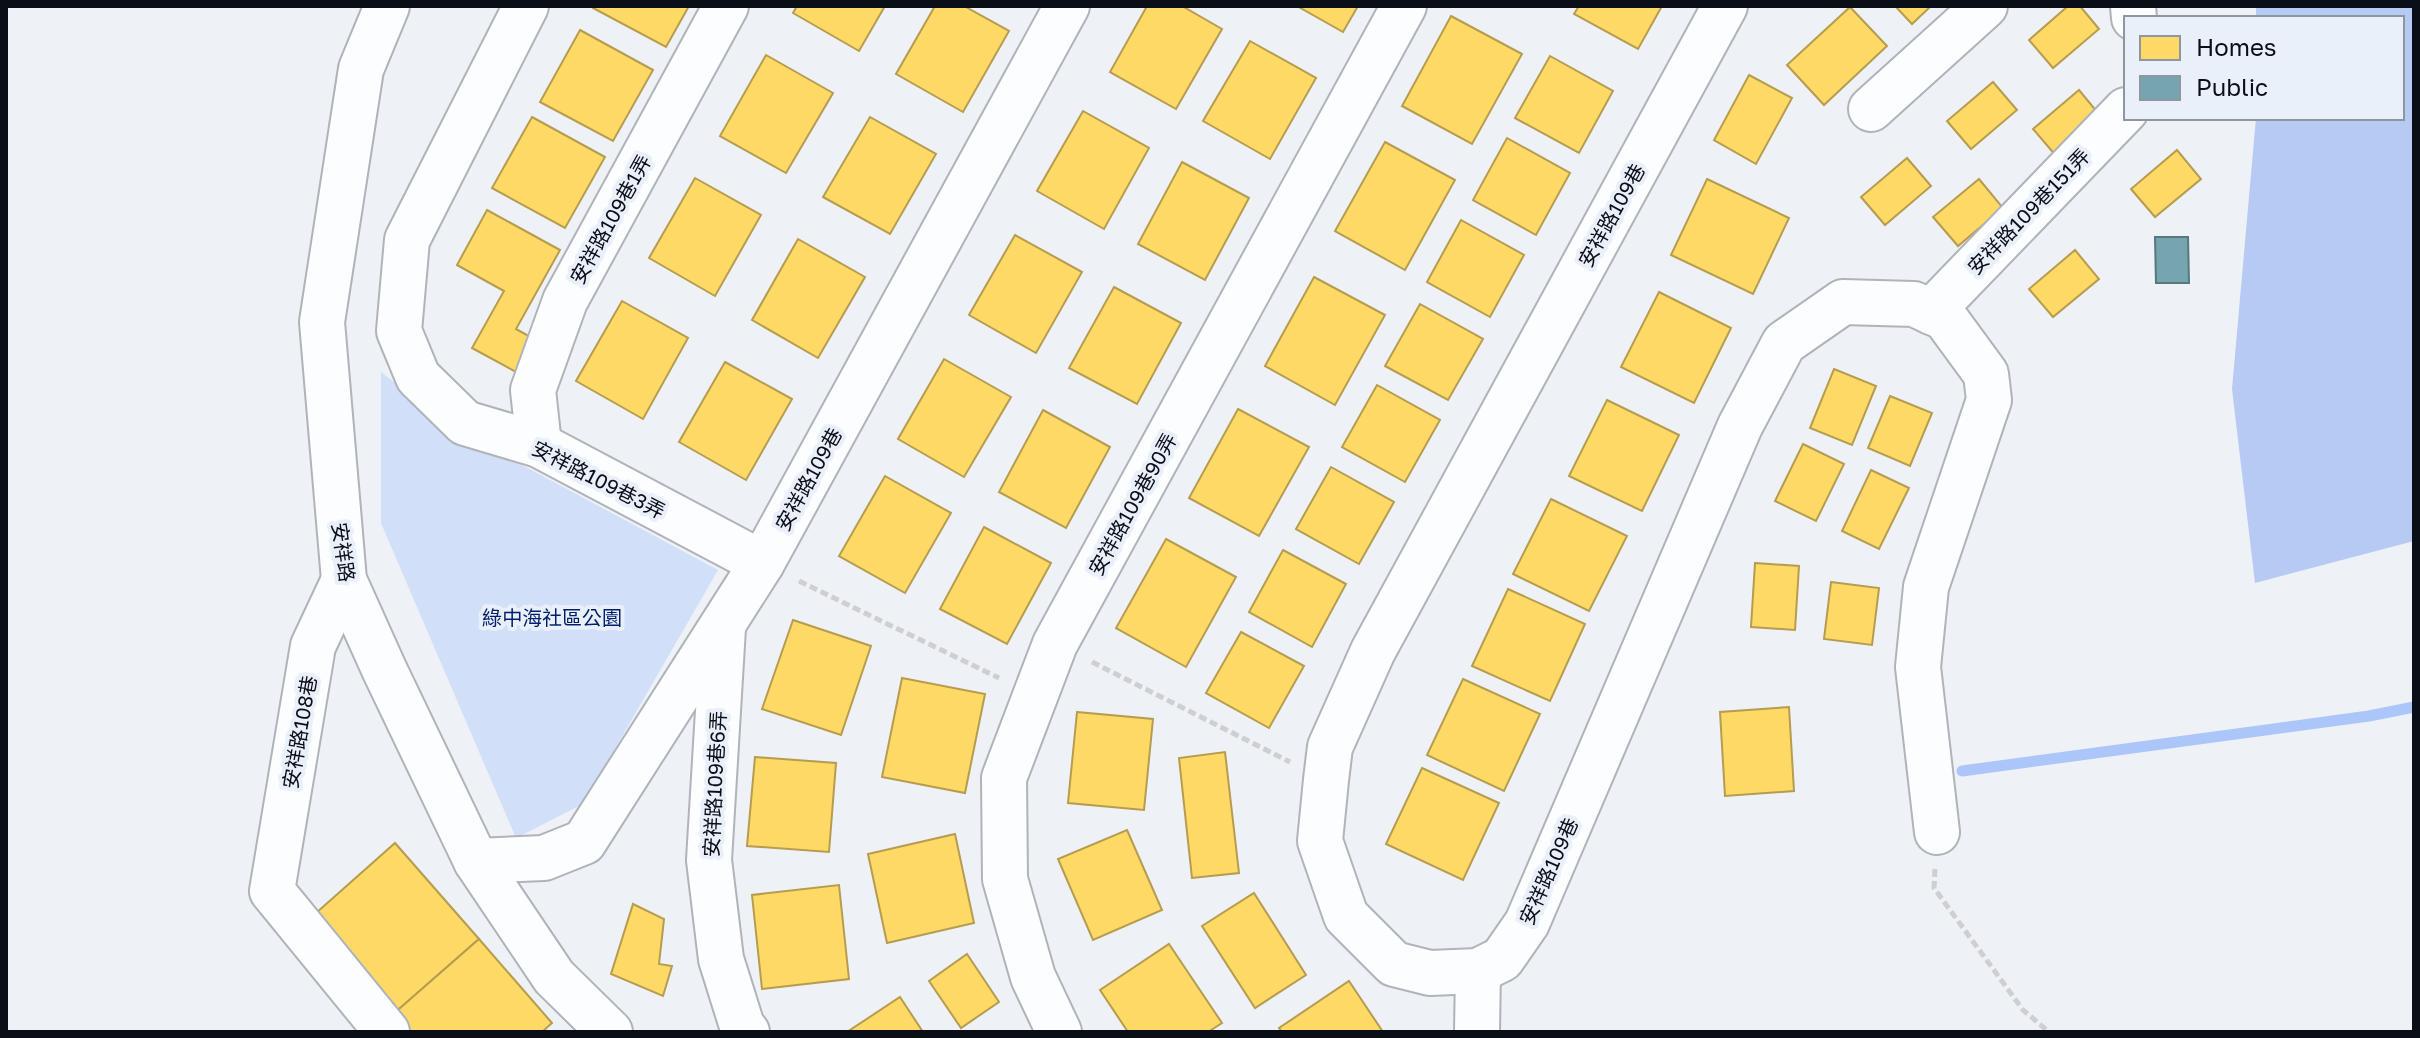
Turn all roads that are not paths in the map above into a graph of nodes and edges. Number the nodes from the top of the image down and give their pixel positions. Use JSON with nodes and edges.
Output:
{"nodes":[{"id":1,"x":387,"y":6,"type":"edge"},
{"id":2,"x":526,"y":6,"type":"edge"},
{"id":3,"x":726,"y":6,"type":"edge"},
{"id":4,"x":1067,"y":6,"type":"edge"},
{"id":5,"x":1404,"y":6,"type":"edge"},
{"id":6,"x":1725,"y":6,"type":"edge"},
{"id":7,"x":1985,"y":6,"type":"edge"},
{"id":8,"x":1871,"y":109,"type":"dead end"},
{"id":9,"x":2124,"y":112,"type":"edge"},
{"id":10,"x":1931,"y":312,"type":"junction"},
{"id":11,"x":539,"y":445,"type":"junction"},
{"id":12,"x":762,"y":563,"type":"junction"},
{"id":13,"x":344,"y":580,"type":"junction"},
{"id":14,"x":723,"y":625,"type":"junction"},
{"id":15,"x":1937,"y":832,"type":"road end"},
{"id":16,"x":476,"y":861,"type":"junction"},
{"id":17,"x":1478,"y":971,"type":"junction"},
{"id":18,"x":387,"y":1032,"type":"edge"},
{"id":19,"x":610,"y":1032,"type":"edge"},
{"id":20,"x":747,"y":1032,"type":"edge"},
{"id":21,"x":1059,"y":1032,"type":"edge"},
{"id":22,"x":1477,"y":1032,"type":"edge"}],
"edges":[{"from":1,"to":13,"type":"street","name":"安祥路"},
{"from":2,"to":11,"type":"street","name":"安祥路109巷3弄"},
{"from":3,"to":11,"type":"street","name":"安祥路109巷1弄"},
{"from":4,"to":12,"type":"street","name":"安祥路109巷"},
{"from":5,"to":21,"type":"street","name":"安祥路109巷90弄"},
{"from":6,"to":17,"type":"street","name":"安祥路109巷"},
{"from":7,"to":8,"type":"street"},
{"from":9,"to":10,"type":"street","name":"安祥路109巷151弄"},
{"from":10,"to":15,"type":"street","name":"安祥路109巷"},
{"from":10,"to":17,"type":"street","name":"安祥路109巷"},
{"from":11,"to":12,"type":"street","name":"安祥路109巷3弄"},
{"from":12,"to":14,"type":"street","name":"安祥路109巷"},
{"from":13,"to":16,"type":"street","name":"安祥路"},
{"from":13,"to":18,"type":"street","name":"安祥路108巷"},
{"from":14,"to":16,"type":"street","name":"安祥路109巷"},
{"from":14,"to":20,"type":"street","name":"安祥路109巷6弄"},
{"from":16,"to":19,"type":"street","name":"安祥路"},
{"from":17,"to":22,"type":"street"}]}
